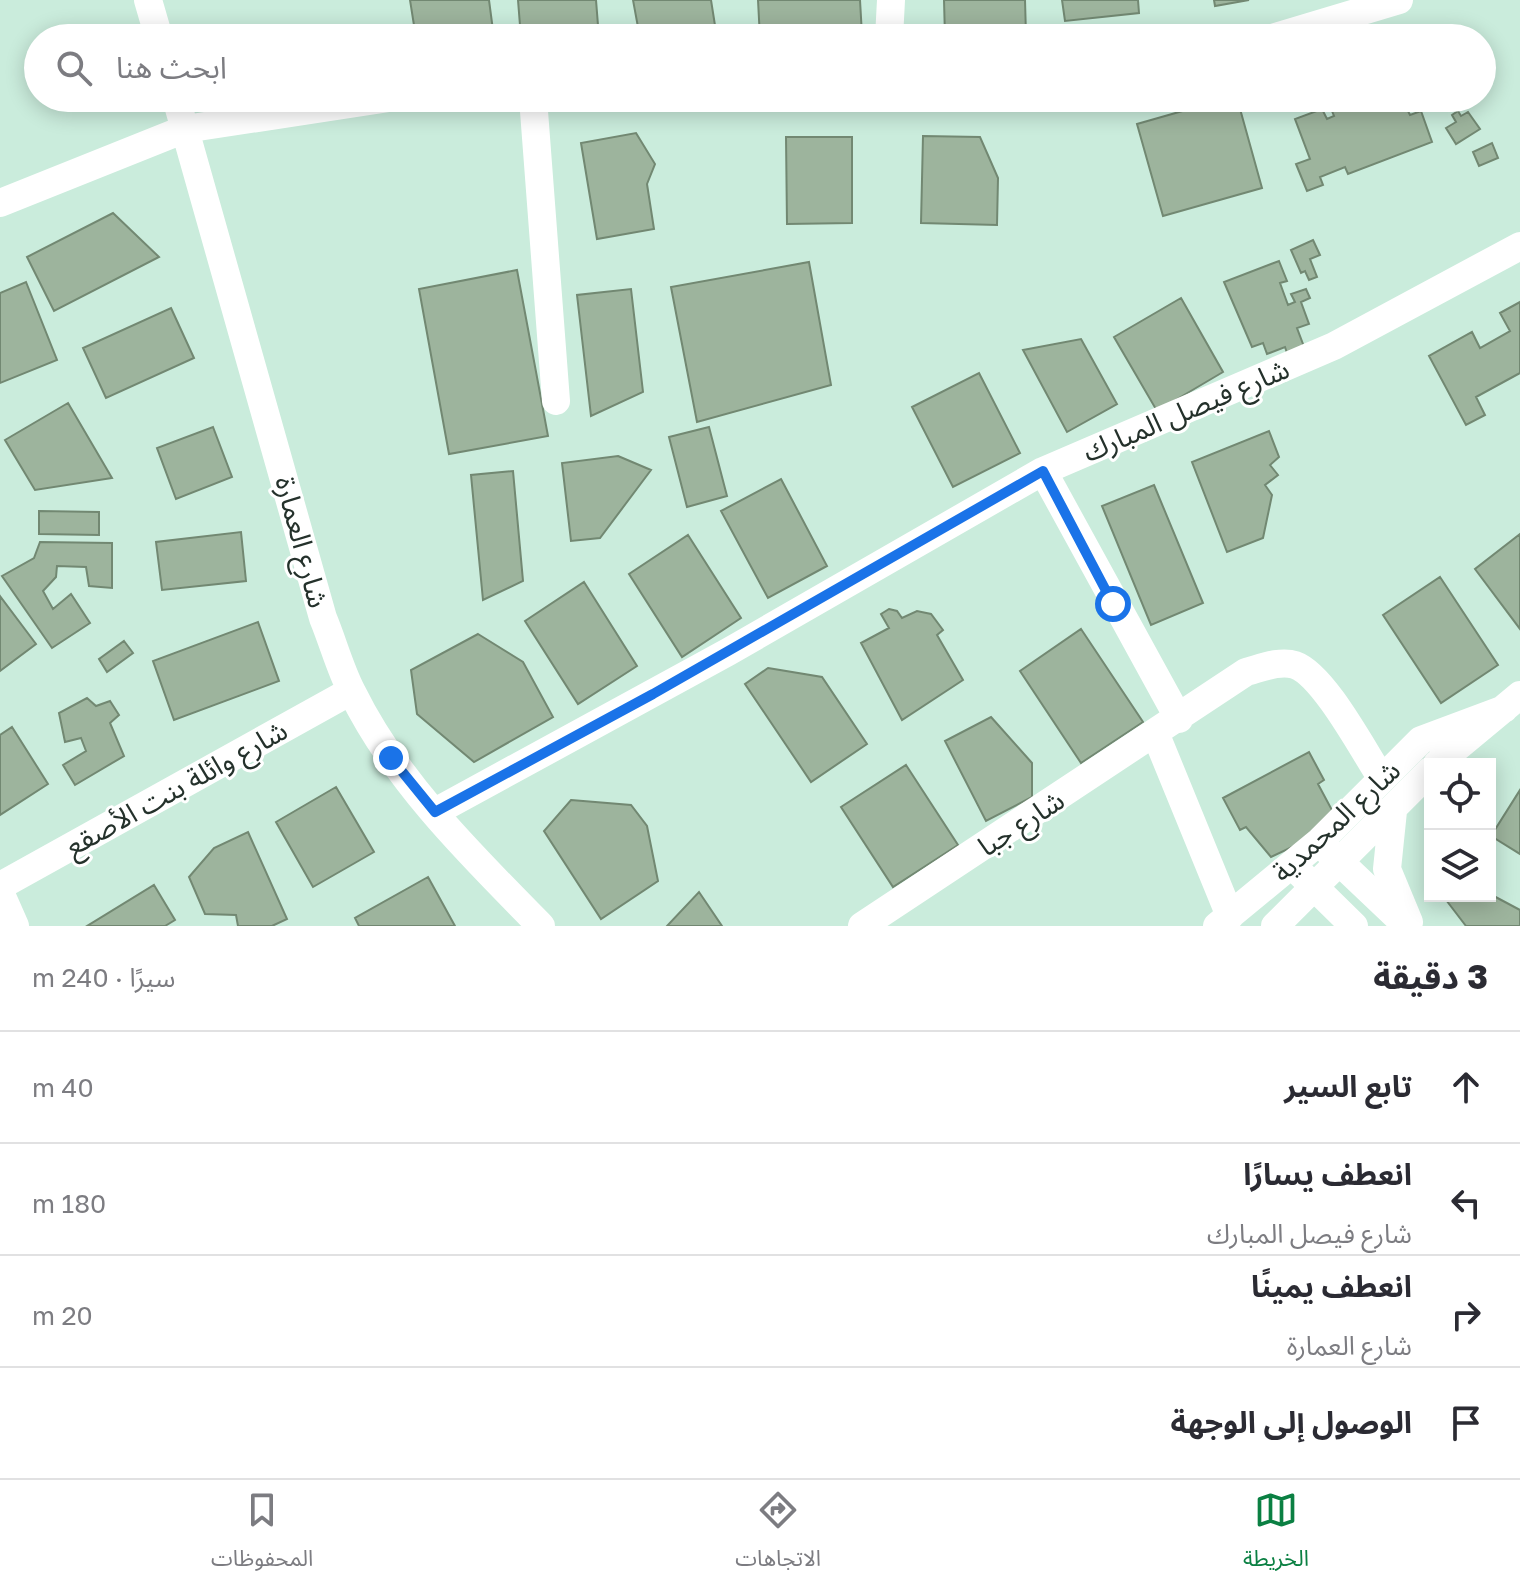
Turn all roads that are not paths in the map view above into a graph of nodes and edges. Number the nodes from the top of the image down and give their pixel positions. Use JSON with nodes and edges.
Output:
{"nodes":[{"id":1,"x":148,"y":0,"type":"edge"},
{"id":2,"x":891,"y":0,"type":"edge"},
{"id":3,"x":1399,"y":0,"type":"edge"},
{"id":4,"x":155,"y":24,"type":"edge"},
{"id":5,"x":890,"y":24,"type":"edge"},
{"id":6,"x":1319,"y":24,"type":"edge"},
{"id":7,"x":180,"y":112,"type":"edge"},
{"id":8,"x":297,"y":112,"type":"edge"},
{"id":9,"x":534,"y":112,"type":"edge"},
{"id":10,"x":185,"y":129,"type":"junction"},
{"id":11,"x":0,"y":203,"type":"edge"},
{"id":12,"x":1520,"y":246,"type":"edge"},
{"id":13,"x":556,"y":401,"type":"dead end"},
{"id":14,"x":1043,"y":471,"type":"junction"},
{"id":15,"x":351,"y":691,"type":"junction"},
{"id":16,"x":1512,"y":702,"type":"edge"},
{"id":17,"x":1179,"y":719,"type":"junction"},
{"id":18,"x":1156,"y":735,"type":"junction"},
{"id":19,"x":1444,"y":758,"type":"edge"},
{"id":20,"x":1424,"y":777,"type":"edge"},
{"id":21,"x":1382,"y":779,"type":"junction"},
{"id":22,"x":1393,"y":811,"type":"junction"},
{"id":23,"x":435,"y":812,"type":"junction"},
{"id":24,"x":1320,"y":841,"type":"junction"},
{"id":25,"x":1293,"y":864,"type":"junction"},
{"id":26,"x":1338,"y":864,"type":"junction"},
{"id":27,"x":0,"y":886,"type":"edge"},
{"id":28,"x":1312,"y":889,"type":"junction"},
{"id":29,"x":0,"y":892,"type":"edge"},
{"id":30,"x":1224,"y":921,"type":"edge"},
{"id":31,"x":15,"y":926,"type":"edge"},
{"id":32,"x":540,"y":926,"type":"edge"},
{"id":33,"x":862,"y":926,"type":"edge"},
{"id":34,"x":1275,"y":926,"type":"edge"},
{"id":35,"x":1354,"y":926,"type":"edge"},
{"id":36,"x":1409,"y":926,"type":"edge"}],
"edges":[{"from":1,"to":4,"type":"street"},
{"from":2,"to":5,"type":"street"},
{"from":3,"to":6,"type":"street"},
{"from":7,"to":10,"type":"street","name":"شارع العمارة"},
{"from":8,"to":10,"type":"street"},
{"from":9,"to":13,"type":"street"},
{"from":10,"to":11,"type":"street"},
{"from":10,"to":15,"type":"street","name":"شارع العمارة"},
{"from":12,"to":14,"type":"street","name":"شارع فيصل المبارك"},
{"from":14,"to":17,"type":"street"},
{"from":14,"to":23,"type":"street","name":"شارع فيصل المبارك"},
{"from":15,"to":23,"type":"street","name":"شارع العمارة"},
{"from":15,"to":27,"type":"street","name":"شارع وائلة بنت الأصقع"},
{"from":16,"to":19,"type":"street","name":"شارع المحمدية"},
{"from":16,"to":21,"type":"street","name":"شارع المحمدية"},
{"from":17,"to":18,"type":"street","name":"شارع جبا"},
{"from":17,"to":21,"type":"street","name":"شارع جبا"},
{"from":18,"to":30,"type":"street"},
{"from":18,"to":33,"type":"street","name":"شارع جبا"},
{"from":20,"to":22,"type":"street","name":"شارع المحمدية"},
{"from":21,"to":24,"type":"street","name":"شارع المحمدية"},
{"from":22,"to":26,"type":"street","name":"شارع المحمدية"},
{"from":22,"to":36,"type":"street"},
{"from":23,"to":32,"type":"street","name":"شارع العمارة"},
{"from":24,"to":25,"type":"street","name":"شارع المحمدية"},
{"from":24,"to":26,"type":"street"},
{"from":25,"to":28,"type":"street"},
{"from":25,"to":30,"type":"street","name":"شارع المحمدية"},
{"from":26,"to":28,"type":"street","name":"شارع المحمدية"},
{"from":26,"to":36,"type":"street"},
{"from":28,"to":34,"type":"street","name":"شارع المحمدية"},
{"from":28,"to":35,"type":"street"},
{"from":29,"to":31,"type":"street"}]}
